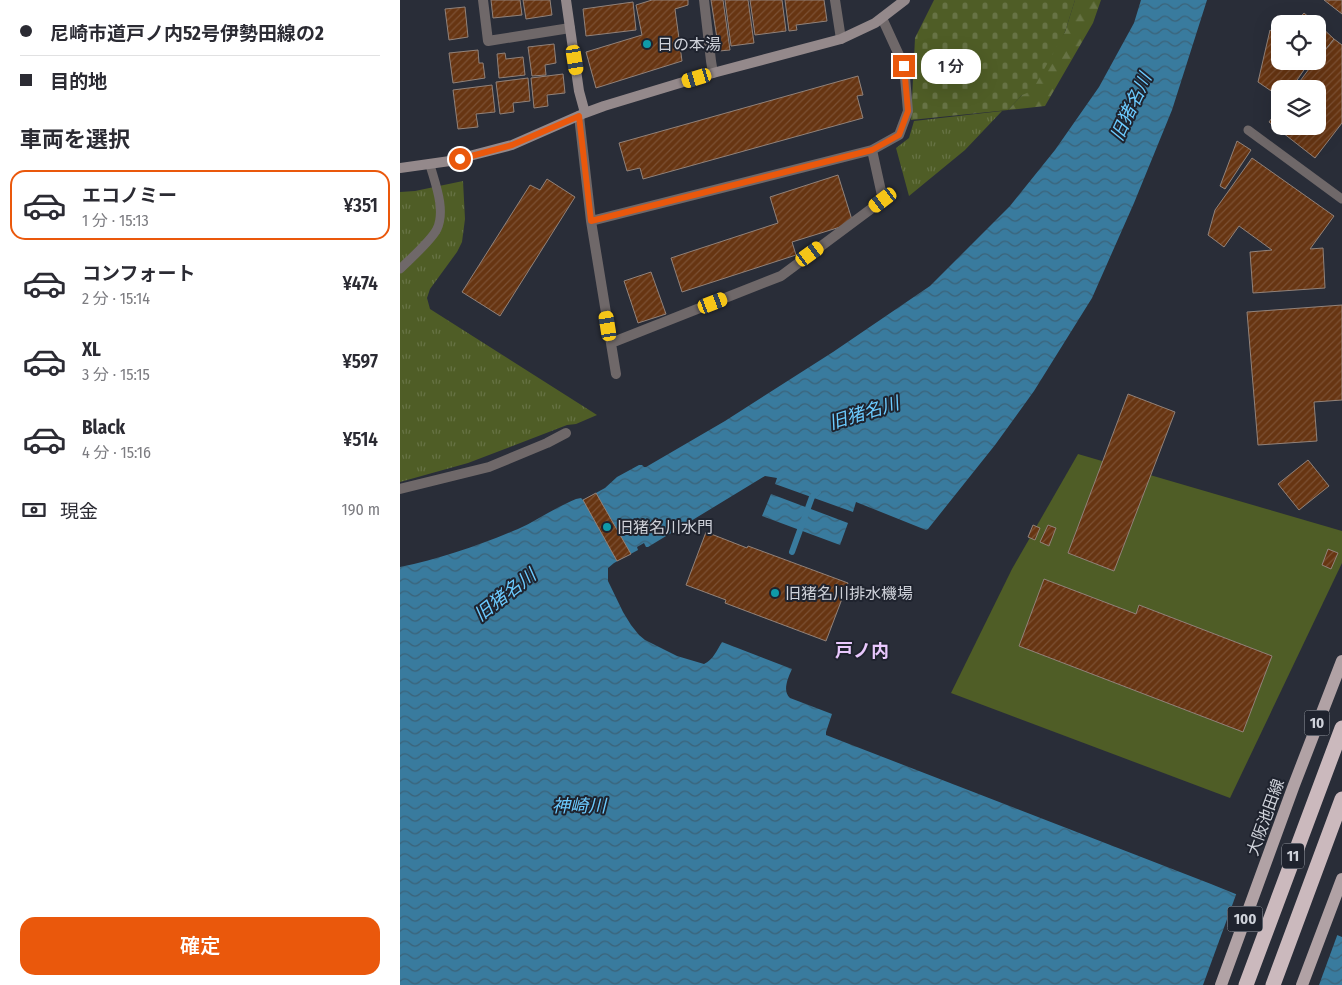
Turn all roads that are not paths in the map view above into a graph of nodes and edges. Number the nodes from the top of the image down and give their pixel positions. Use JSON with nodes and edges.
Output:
{"nodes":[{"id":1,"x":482,"y":0,"type":"edge"},
{"id":2,"x":566,"y":0,"type":"edge"},
{"id":3,"x":704,"y":0,"type":"edge"},
{"id":4,"x":835,"y":0,"type":"edge"},
{"id":5,"x":905,"y":0,"type":"edge"},
{"id":6,"x":882,"y":18,"type":"junction"},
{"id":7,"x":570,"y":28,"type":"junction"},
{"id":8,"x":840,"y":39,"type":"junction"},
{"id":9,"x":713,"y":73,"type":"junction"},
{"id":10,"x":582,"y":115,"type":"junction"},
{"id":11,"x":1248,"y":130,"type":"dead end"},
{"id":12,"x":872,"y":150,"type":"junction"},
{"id":13,"x":430,"y":165,"type":"junction"},
{"id":14,"x":400,"y":168,"type":"edge"},
{"id":15,"x":1342,"y":199,"type":"edge"},
{"id":16,"x":591,"y":221,"type":"junction"},
{"id":17,"x":400,"y":269,"type":"edge"},
{"id":18,"x":611,"y":343,"type":"junction"},
{"id":19,"x":616,"y":374,"type":"dead end"},
{"id":20,"x":566,"y":433,"type":"dead end"},
{"id":21,"x":400,"y":489,"type":"edge"},
{"id":22,"x":1342,"y":661,"type":"edge"},
{"id":23,"x":1342,"y":728,"type":"edge"},
{"id":24,"x":1294,"y":785,"type":"joint"},
{"id":25,"x":1342,"y":799,"type":"edge"},
{"id":26,"x":1342,"y":880,"type":"edge"},
{"id":27,"x":1221,"y":985,"type":"edge"},
{"id":28,"x":1246,"y":985,"type":"edge"},
{"id":29,"x":1273,"y":985,"type":"edge"},
{"id":30,"x":1302,"y":985,"type":"edge"}],
"edges":[{"from":1,"to":7,"type":"street"},
{"from":2,"to":7,"type":"street"},
{"from":3,"to":9,"type":"street"},
{"from":4,"to":8,"type":"street"},
{"from":5,"to":6,"type":"street"},
{"from":6,"to":8,"type":"street"},
{"from":6,"to":12,"type":"street"},
{"from":7,"to":10,"type":"street"},
{"from":8,"to":9,"type":"street"},
{"from":9,"to":10,"type":"street"},
{"from":10,"to":13,"type":"street"},
{"from":10,"to":16,"type":"street"},
{"from":11,"to":15,"type":"lane"},
{"from":12,"to":16,"type":"street"},
{"from":12,"to":18,"type":"street"},
{"from":13,"to":14,"type":"street"},
{"from":13,"to":17,"type":"lane"},
{"from":16,"to":18,"type":"street"},
{"from":18,"to":19,"type":"street"},
{"from":20,"to":21,"type":"street"},
{"from":22,"to":24,"type":"main road","name":"大阪池田線","number":"10"},
{"from":23,"to":28,"type":"highway","number":"11"},
{"from":24,"to":27,"type":"main road","name":"大阪池田線","number":"100"},
{"from":25,"to":29,"type":"highway","number":"11"},
{"from":26,"to":30,"type":"main road"}]}
